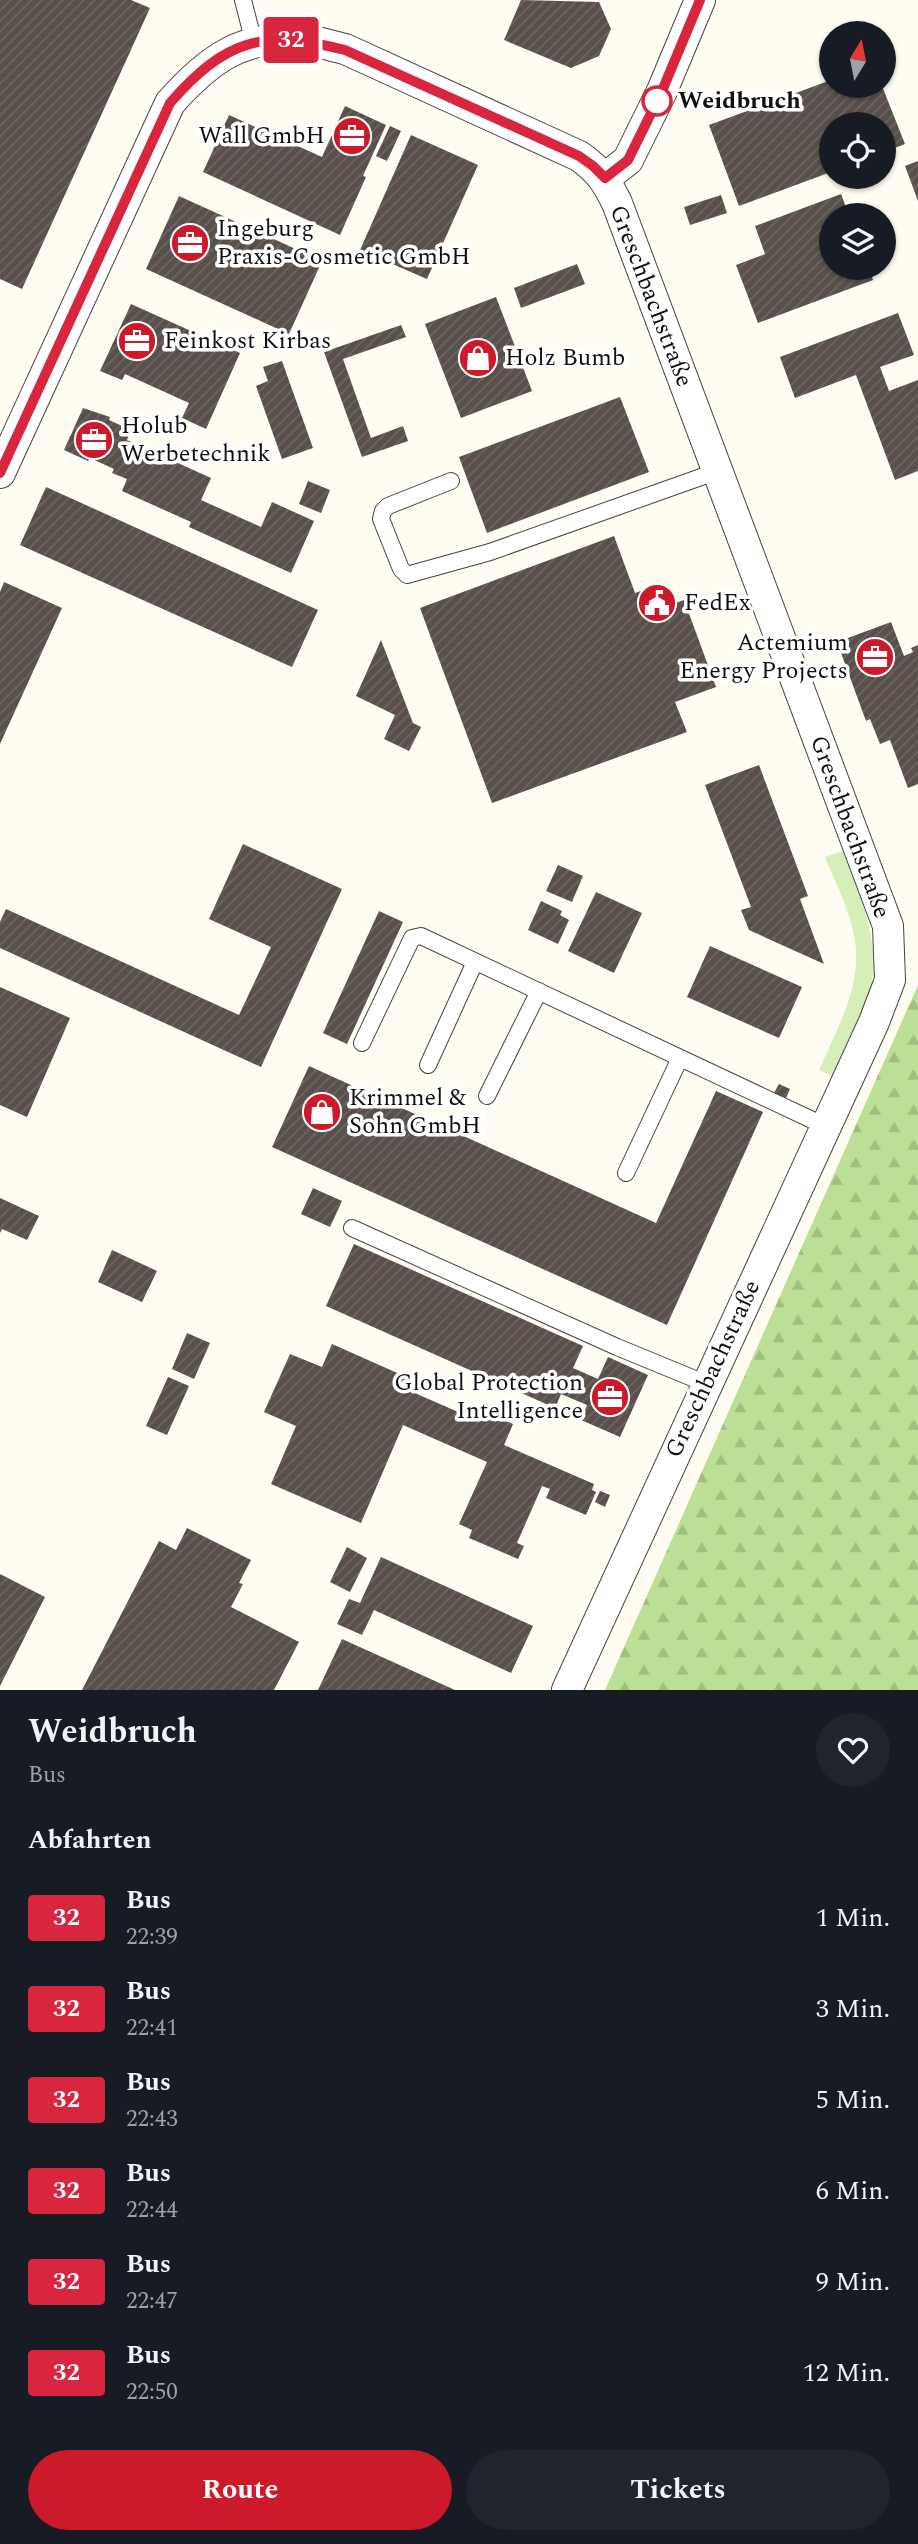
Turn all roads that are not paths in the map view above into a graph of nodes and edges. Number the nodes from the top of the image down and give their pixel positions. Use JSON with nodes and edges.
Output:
{"nodes":[{"id":1,"x":243,"y":0,"type":"edge"},
{"id":2,"x":700,"y":0,"type":"edge"},
{"id":3,"x":254,"y":43,"type":"junction"},
{"id":4,"x":605,"y":178,"type":"junction"},
{"id":5,"x":718,"y":471,"type":"junction"},
{"id":6,"x":0,"y":473,"type":"edge"},
{"id":7,"x":451,"y":481,"type":"dead end"},
{"id":8,"x":475,"y":962,"type":"junction"},
{"id":9,"x":539,"y":991,"type":"junction"},
{"id":10,"x":362,"y":1043,"type":"dead end"},
{"id":11,"x":680,"y":1058,"type":"junction"},
{"id":12,"x":428,"y":1065,"type":"dead end"},
{"id":13,"x":487,"y":1096,"type":"dead end"},
{"id":14,"x":825,"y":1126,"type":"junction"},
{"id":15,"x":626,"y":1173,"type":"dead end"},
{"id":16,"x":352,"y":1228,"type":"dead end"},
{"id":17,"x":706,"y":1384,"type":"junction"},
{"id":18,"x":567,"y":1690,"type":"edge"}],
"edges":[{"from":1,"to":3,"type":"lane"},
{"from":2,"to":4,"type":"street","name":"Greschbachstraße"},
{"from":3,"to":4,"type":"street"},
{"from":3,"to":6,"type":"street"},
{"from":4,"to":5,"type":"street","name":"Greschbachstraße"},
{"from":5,"to":7,"type":"lane"},
{"from":5,"to":14,"type":"street","name":"Greschbachstraße"},
{"from":8,"to":9,"type":"lane"},
{"from":8,"to":10,"type":"lane"},
{"from":8,"to":12,"type":"lane"},
{"from":9,"to":11,"type":"lane"},
{"from":9,"to":13,"type":"lane"},
{"from":11,"to":14,"type":"lane"},
{"from":11,"to":15,"type":"lane"},
{"from":14,"to":17,"type":"street","name":"Greschbachstraße"},
{"from":16,"to":17,"type":"lane"},
{"from":17,"to":18,"type":"street","name":"Greschbachstraße"}]}
